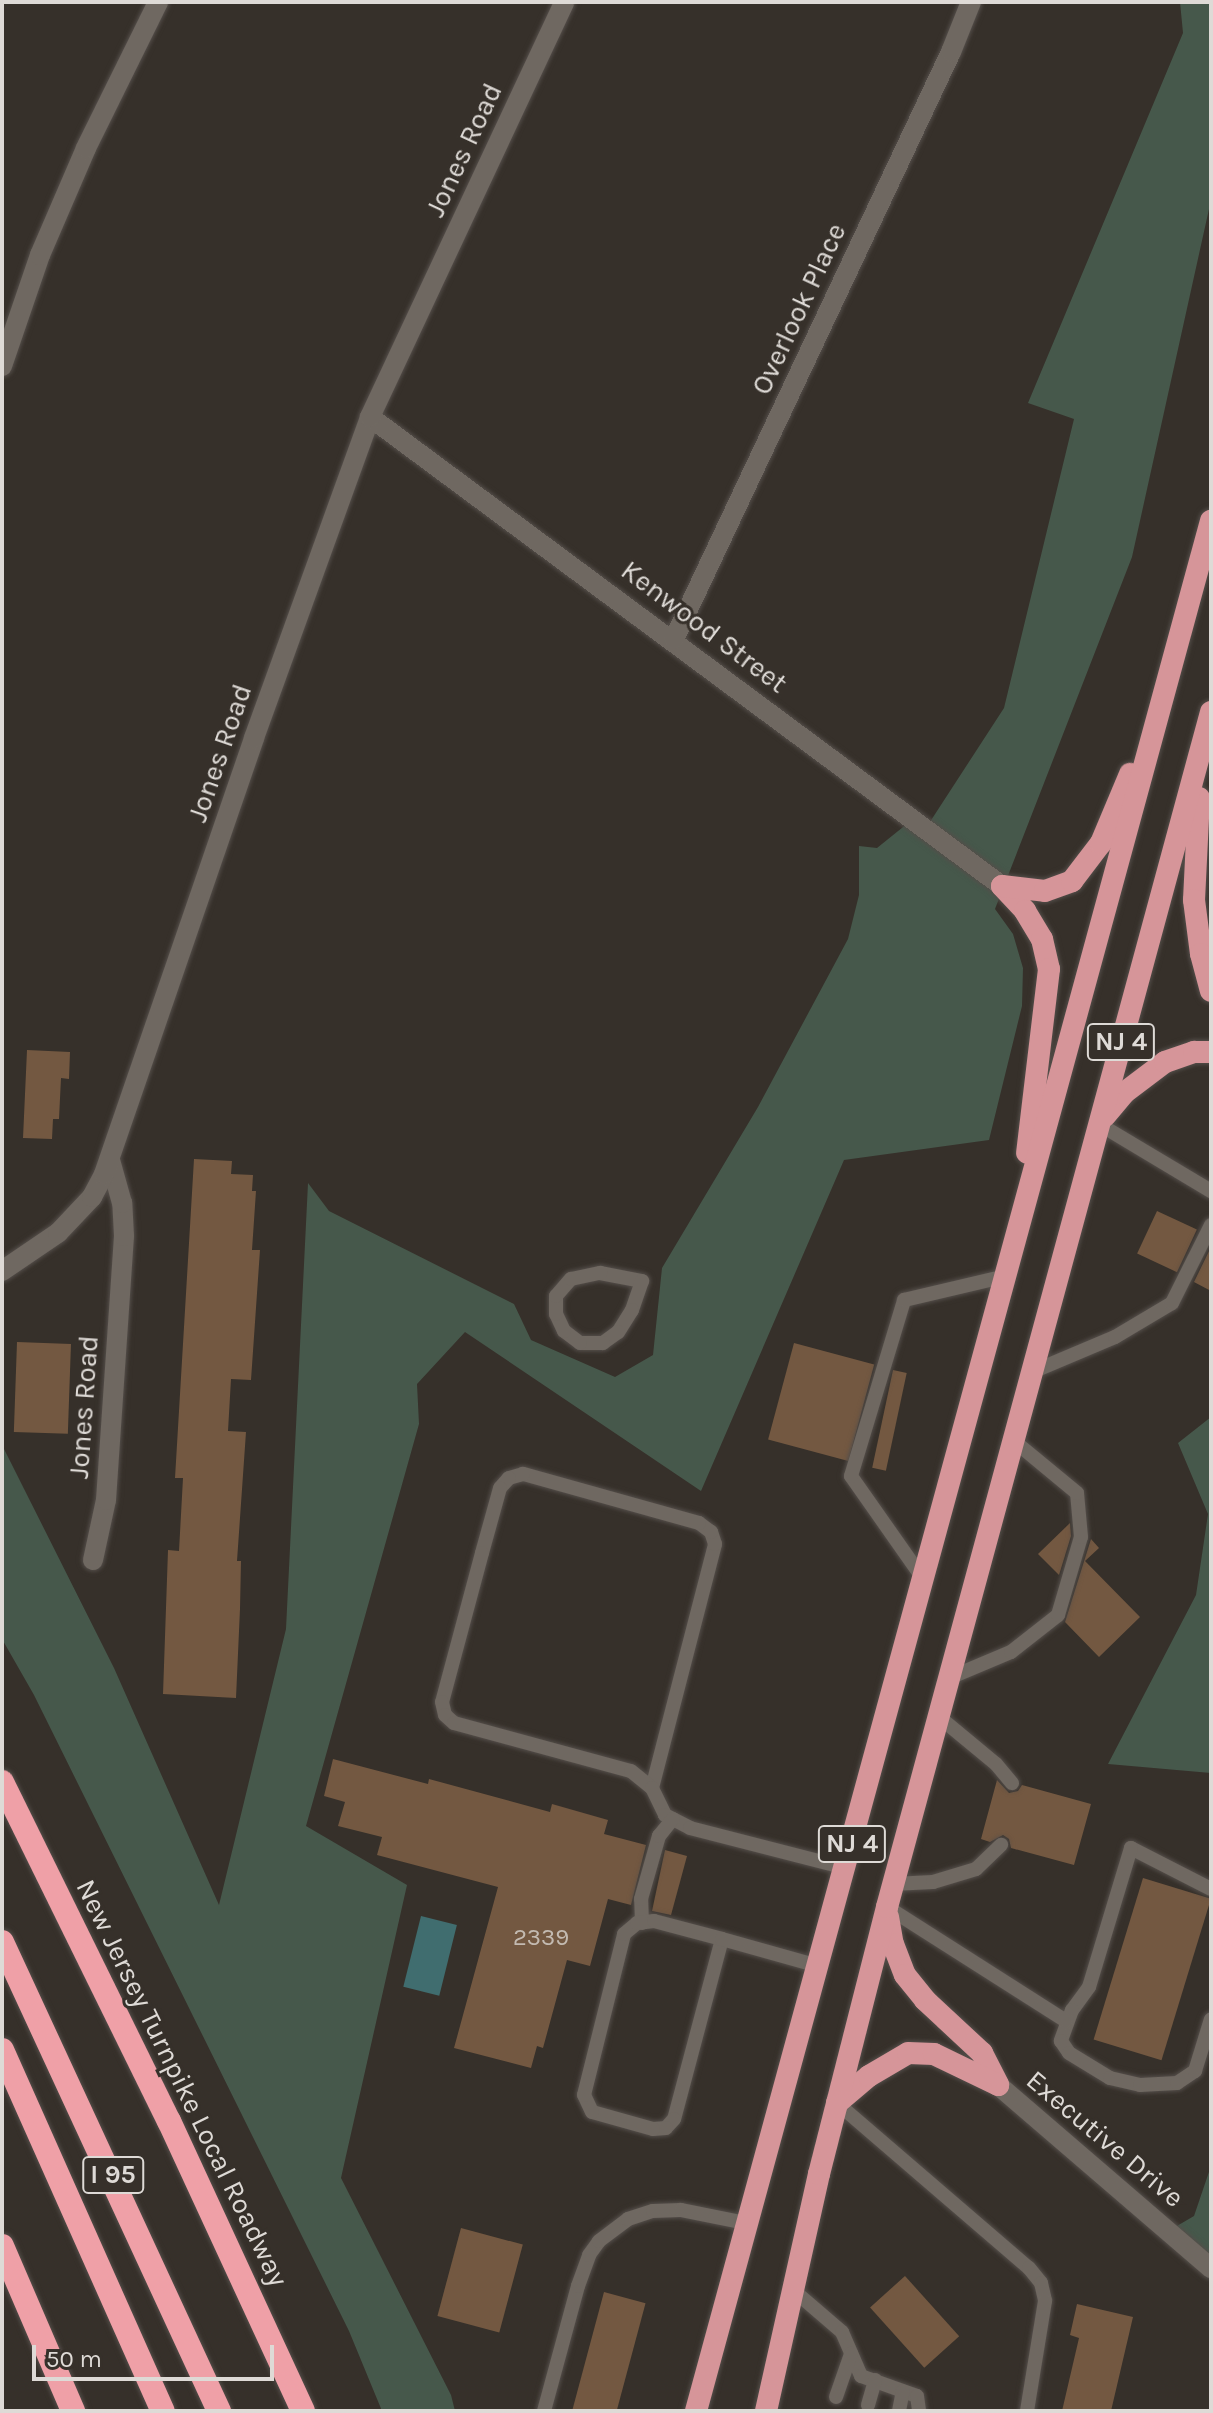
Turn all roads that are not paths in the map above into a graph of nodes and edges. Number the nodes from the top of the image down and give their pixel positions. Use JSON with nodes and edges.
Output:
{"nodes":[{"id":1,"x":158,"y":2,"type":"edge"},
{"id":2,"x":564,"y":2,"type":"edge"},
{"id":3,"x":971,"y":2,"type":"edge"},
{"id":4,"x":2,"y":366,"type":"edge"},
{"id":5,"x":370,"y":417,"type":"junction"},
{"id":6,"x":1211,"y":521,"type":"edge"},
{"id":7,"x":674,"y":639,"type":"junction"},
{"id":8,"x":1169,"y":676,"type":"junction"},
{"id":9,"x":1211,"y":712,"type":"edge"},
{"id":10,"x":1211,"y":721,"type":"edge"},
{"id":11,"x":1002,"y":886,"type":"junction"},
{"id":12,"x":1211,"y":991,"type":"edge"},
{"id":13,"x":1211,"y":1052,"type":"edge"},
{"id":14,"x":1099,"y":1124,"type":"junction"},
{"id":15,"x":110,"y":1160,"type":"junction"},
{"id":16,"x":1211,"y":1191,"type":"edge"},
{"id":17,"x":1211,"y":1225,"type":"edge"},
{"id":18,"x":1015,"y":1244,"type":"junction"},
{"id":19,"x":2,"y":1271,"type":"edge"},
{"id":20,"x":1006,"y":1276,"type":"junction"},
{"id":21,"x":642,"y":1281,"type":"joint"},
{"id":22,"x":1032,"y":1372,"type":"junction"},
{"id":23,"x":1013,"y":1440,"type":"junction"},
{"id":24,"x":93,"y":1560,"type":"dead end"},
{"id":25,"x":924,"y":1580,"type":"junction"},
{"id":26,"x":949,"y":1678,"type":"junction"},
{"id":27,"x":938,"y":1716,"type":"junction"},
{"id":28,"x":2,"y":1782,"type":"edge"},
{"id":29,"x":1012,"y":1783,"type":"dead end"},
{"id":30,"x":652,"y":1788,"type":"junction"},
{"id":31,"x":673,"y":1819,"type":"junction"},
{"id":32,"x":1001,"y":1845,"type":"dead end"},
{"id":33,"x":846,"y":1868,"type":"junction"},
{"id":34,"x":893,"y":1884,"type":"junction"},
{"id":35,"x":1211,"y":1889,"type":"edge"},
{"id":36,"x":887,"y":1907,"type":"junction"},
{"id":37,"x":642,"y":1923,"type":"junction"},
{"id":38,"x":722,"y":1939,"type":"junction"},
{"id":39,"x":2,"y":1942,"type":"edge"},
{"id":40,"x":819,"y":1966,"type":"junction"},
{"id":41,"x":1211,"y":2019,"type":"edge"},
{"id":42,"x":1066,"y":2021,"type":"junction"},
{"id":43,"x":2,"y":2050,"type":"edge"},
{"id":44,"x":998,"y":2085,"type":"junction"},
{"id":45,"x":837,"y":2103,"type":"junction"},
{"id":46,"x":746,"y":2223,"type":"junction"},
{"id":47,"x":2,"y":2246,"type":"edge"},
{"id":48,"x":1211,"y":2268,"type":"edge"},
{"id":49,"x":792,"y":2289,"type":"junction"},
{"id":50,"x":851,"y":2354,"type":"junction"},
{"id":51,"x":875,"y":2380,"type":"junction"},
{"id":52,"x":903,"y":2391,"type":"junction"},
{"id":53,"x":836,"y":2397,"type":"dead end"},
{"id":54,"x":868,"y":2405,"type":"dead end"},
{"id":55,"x":73,"y":2411,"type":"edge"},
{"id":56,"x":163,"y":2411,"type":"edge"},
{"id":57,"x":219,"y":2411,"type":"edge"},
{"id":58,"x":303,"y":2411,"type":"edge"},
{"id":59,"x":544,"y":2411,"type":"edge"},
{"id":60,"x":696,"y":2411,"type":"edge"},
{"id":61,"x":766,"y":2411,"type":"edge"},
{"id":62,"x":899,"y":2411,"type":"edge"},
{"id":63,"x":919,"y":2411,"type":"edge"},
{"id":64,"x":1027,"y":2411,"type":"edge"}],
"edges":[{"from":1,"to":4,"type":"street"},
{"from":2,"to":5,"type":"street","name":"Jones Road"},
{"from":3,"to":7,"type":"street","name":"Overlook Place"},
{"from":5,"to":7,"type":"street","name":"Kenwood Street"},
{"from":5,"to":15,"type":"street","name":"Jones Road"},
{"from":6,"to":8,"type":"highway","number":"NJ 4"},
{"from":7,"to":11,"type":"street","name":"Kenwood Street"},
{"from":8,"to":11,"type":"highway"},
{"from":8,"to":18,"type":"highway","number":"NJ 4"},
{"from":9,"to":14,"type":"highway","number":"NJ 4"},
{"from":10,"to":12,"type":"highway"},
{"from":11,"to":18,"type":"highway"},
{"from":13,"to":14,"type":"highway"},
{"from":14,"to":16,"type":"lane"},
{"from":14,"to":22,"type":"highway","number":"NJ 4"},
{"from":15,"to":19,"type":"street"},
{"from":15,"to":24,"type":"street","name":"Jones Road"},
{"from":17,"to":22,"type":"lane"},
{"from":18,"to":20,"type":"highway","number":"NJ 4"},
{"from":20,"to":25,"type":"highway","number":"NJ 4"},
{"from":20,"to":25,"type":"lane"},
{"from":21,"to":21,"type":"lane"},
{"from":22,"to":23,"type":"highway","number":"NJ 4"},
{"from":23,"to":26,"type":"highway","number":"NJ 4"},
{"from":23,"to":26,"type":"lane"},
{"from":25,"to":33,"type":"highway","number":"NJ 4"},
{"from":26,"to":27,"type":"highway","number":"NJ 4"},
{"from":27,"to":29,"type":"lane"},
{"from":27,"to":34,"type":"highway","number":"NJ 4"},
{"from":28,"to":58,"type":"highway","name":"New Jersey Turnpike Local Roadway","number":"I 95"},
{"from":30,"to":30,"type":"lane"},
{"from":30,"to":31,"type":"lane"},
{"from":31,"to":33,"type":"lane"},
{"from":31,"to":37,"type":"lane"},
{"from":32,"to":34,"type":"lane"},
{"from":33,"to":40,"type":"highway","number":"NJ 4"},
{"from":34,"to":36,"type":"highway","number":"NJ 4"},
{"from":35,"to":42,"type":"lane"},
{"from":36,"to":42,"type":"lane"},
{"from":36,"to":44,"type":"highway"},
{"from":36,"to":45,"type":"highway","number":"NJ 4"},
{"from":37,"to":38,"type":"lane"},
{"from":37,"to":38,"type":"lane"},
{"from":38,"to":40,"type":"lane"},
{"from":39,"to":57,"type":"highway","number":"I 95"},
{"from":40,"to":46,"type":"highway","number":"NJ 4"},
{"from":41,"to":42,"type":"lane"},
{"from":43,"to":56,"type":"highway","number":"I 95"},
{"from":44,"to":45,"type":"highway"},
{"from":44,"to":48,"type":"street","name":"Executive Drive"},
{"from":45,"to":49,"type":"highway","number":"NJ 4"},
{"from":45,"to":64,"type":"lane"},
{"from":46,"to":59,"type":"lane"},
{"from":46,"to":60,"type":"highway","number":"NJ 4"},
{"from":47,"to":55,"type":"highway"},
{"from":49,"to":50,"type":"lane"},
{"from":49,"to":61,"type":"highway","number":"NJ 4"},
{"from":50,"to":51,"type":"lane"},
{"from":50,"to":53,"type":"lane"},
{"from":51,"to":52,"type":"lane"},
{"from":51,"to":54,"type":"lane"},
{"from":52,"to":62,"type":"lane"},
{"from":52,"to":63,"type":"lane"}]}
